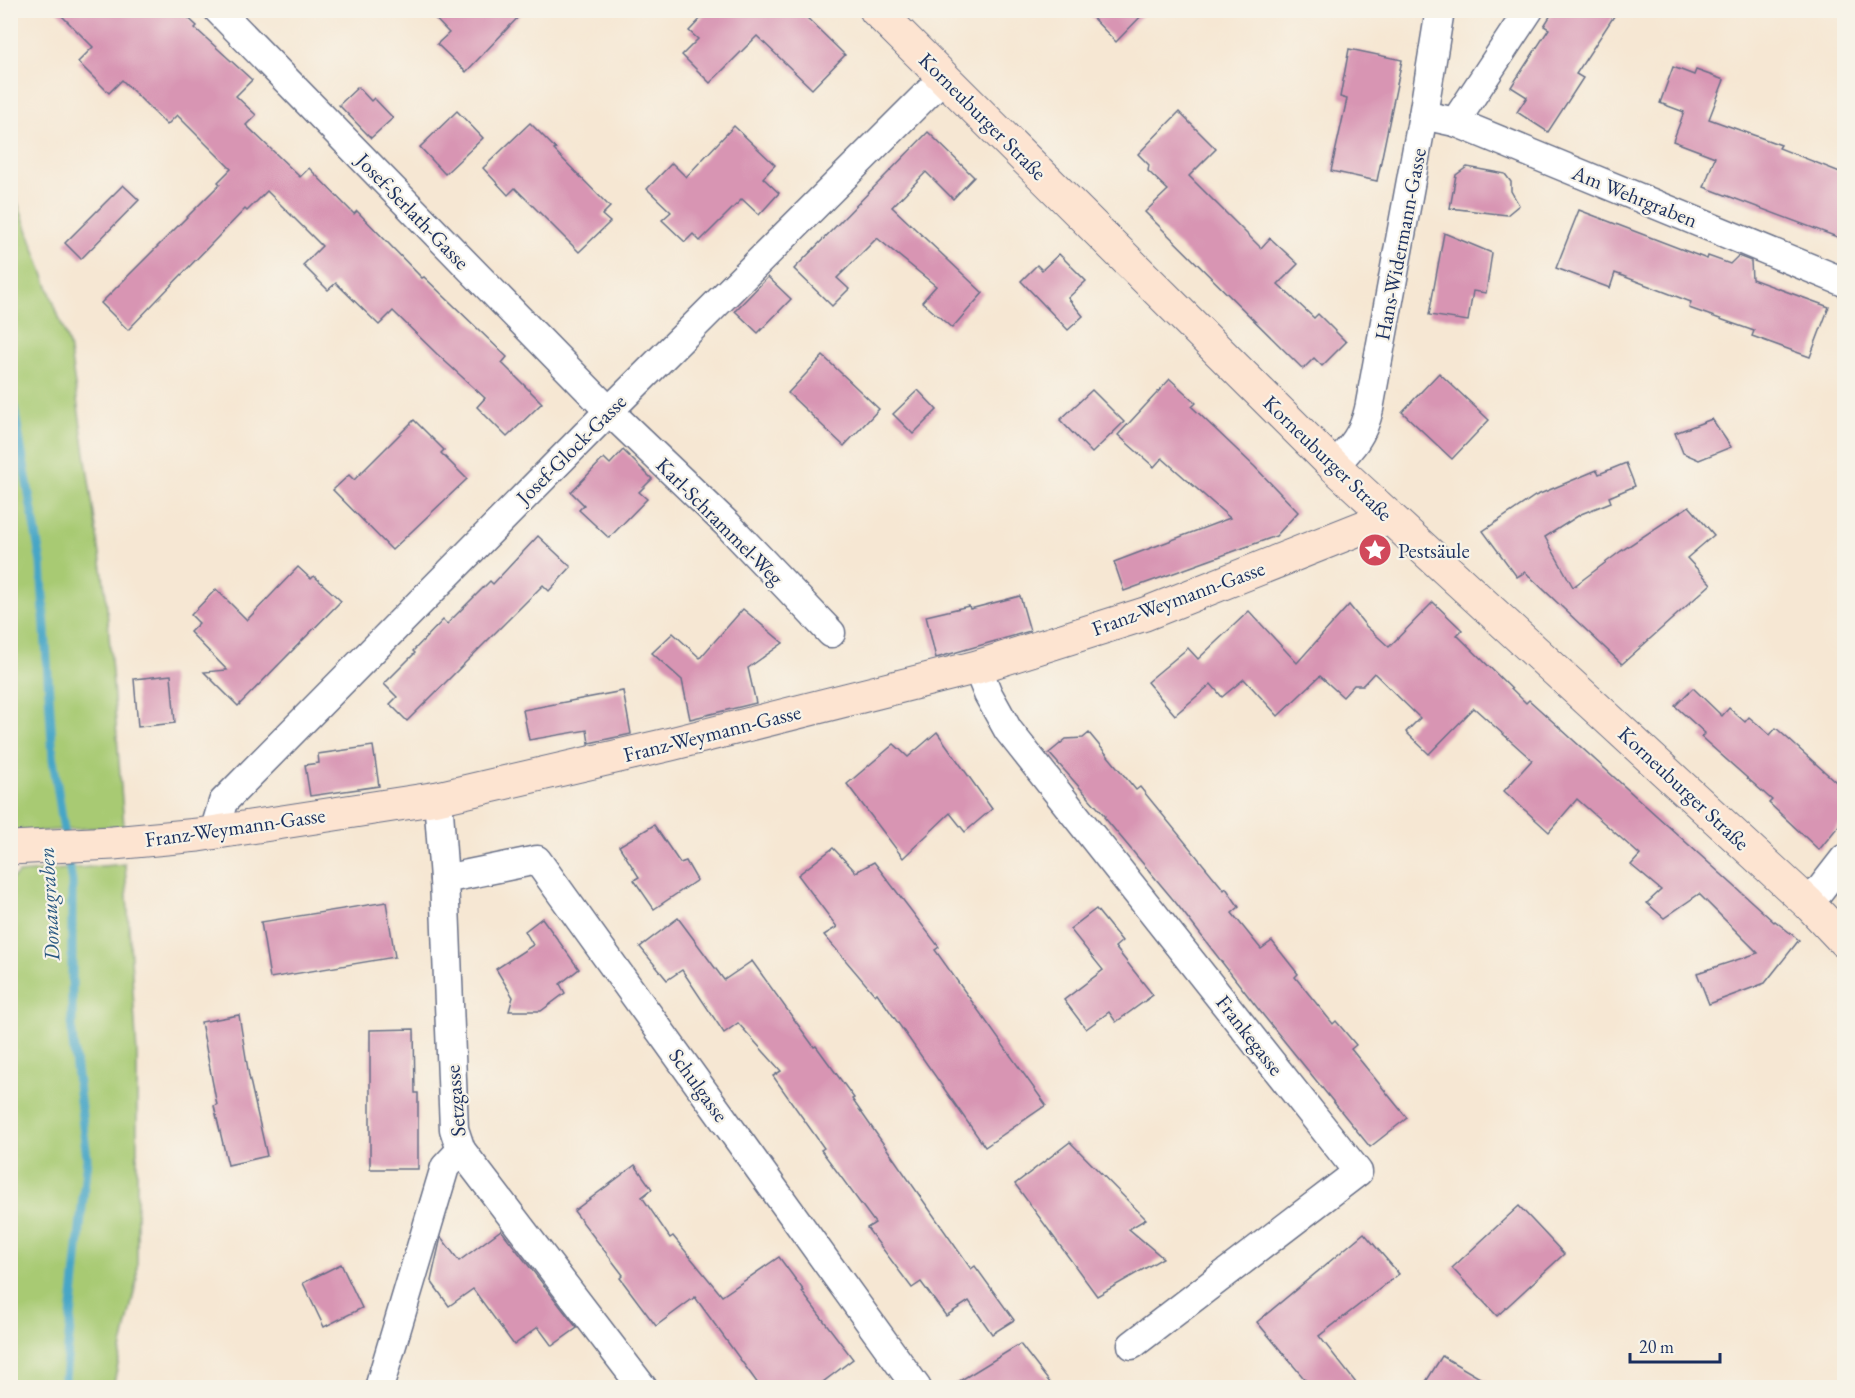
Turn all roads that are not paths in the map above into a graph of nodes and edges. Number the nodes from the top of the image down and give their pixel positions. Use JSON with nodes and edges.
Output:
{"nodes":[{"id":1,"x":218,"y":10,"type":"edge"},
{"id":2,"x":876,"y":10,"type":"edge"},
{"id":3,"x":1440,"y":10,"type":"edge"},
{"id":4,"x":1529,"y":10,"type":"edge"},
{"id":5,"x":944,"y":77,"type":"junction"},
{"id":6,"x":1424,"y":115,"type":"junction"},
{"id":7,"x":1455,"y":122,"type":"junction"},
{"id":8,"x":1845,"y":282,"type":"edge"},
{"id":9,"x":609,"y":411,"type":"junction"},
{"id":10,"x":1334,"y":466,"type":"junction"},
{"id":11,"x":1389,"y":516,"type":"junction"},
{"id":12,"x":831,"y":633,"type":"dead end"},
{"id":13,"x":977,"y":667,"type":"junction"},
{"id":14,"x":438,"y":798,"type":"junction"},
{"id":15,"x":214,"y":832,"type":"junction"},
{"id":16,"x":13,"y":848,"type":"edge"},
{"id":17,"x":1845,"y":859,"type":"edge"},
{"id":18,"x":444,"y":879,"type":"junction"},
{"id":19,"x":1809,"y":904,"type":"junction"},
{"id":20,"x":1845,"y":941,"type":"edge"},
{"id":21,"x":461,"y":1150,"type":"junction"},
{"id":22,"x":1132,"y":1345,"type":"dead end"},
{"id":23,"x":379,"y":1388,"type":"edge"},
{"id":24,"x":643,"y":1388,"type":"edge"},
{"id":25,"x":917,"y":1388,"type":"edge"}],
"edges":[{"from":1,"to":9,"type":"street","name":"Josef-Serlath-Gasse"},
{"from":2,"to":5,"type":"street","name":"Korneuburger Straße"},
{"from":3,"to":6,"type":"street","name":"Hans-Widermann-Gasse"},
{"from":4,"to":7,"type":"street"},
{"from":5,"to":9,"type":"street","name":"Josef-Glock-Gasse"},
{"from":5,"to":10,"type":"street","name":"Korneuburger Straße"},
{"from":6,"to":7,"type":"street","name":"Am Wehrgraben"},
{"from":6,"to":10,"type":"street","name":"Hans-Widermann-Gasse"},
{"from":7,"to":8,"type":"street","name":"Am Wehrgraben"},
{"from":9,"to":12,"type":"street","name":"Karl-Schrammel-Weg"},
{"from":9,"to":15,"type":"street","name":"Josef-Glock-Gasse"},
{"from":10,"to":11,"type":"street","name":"Korneuburger Straße"},
{"from":11,"to":13,"type":"street","name":"Franz-Weymann-Gasse"},
{"from":11,"to":19,"type":"street","name":"Korneuburger Straße"},
{"from":13,"to":14,"type":"street","name":"Franz-Weymann-Gasse"},
{"from":13,"to":22,"type":"street","name":"Frankegasse"},
{"from":14,"to":15,"type":"street","name":"Franz-Weymann-Gasse"},
{"from":14,"to":18,"type":"street","name":"Setzgasse"},
{"from":15,"to":16,"type":"street","name":"Franz-Weymann-Gasse"},
{"from":17,"to":19,"type":"street"},
{"from":18,"to":21,"type":"street","name":"Setzgasse"},
{"from":18,"to":25,"type":"street","name":"Schulgasse"},
{"from":19,"to":20,"type":"street","name":"Korneuburger Straße"},
{"from":21,"to":23,"type":"street","name":"Setzgasse"},
{"from":21,"to":24,"type":"street"}]}
